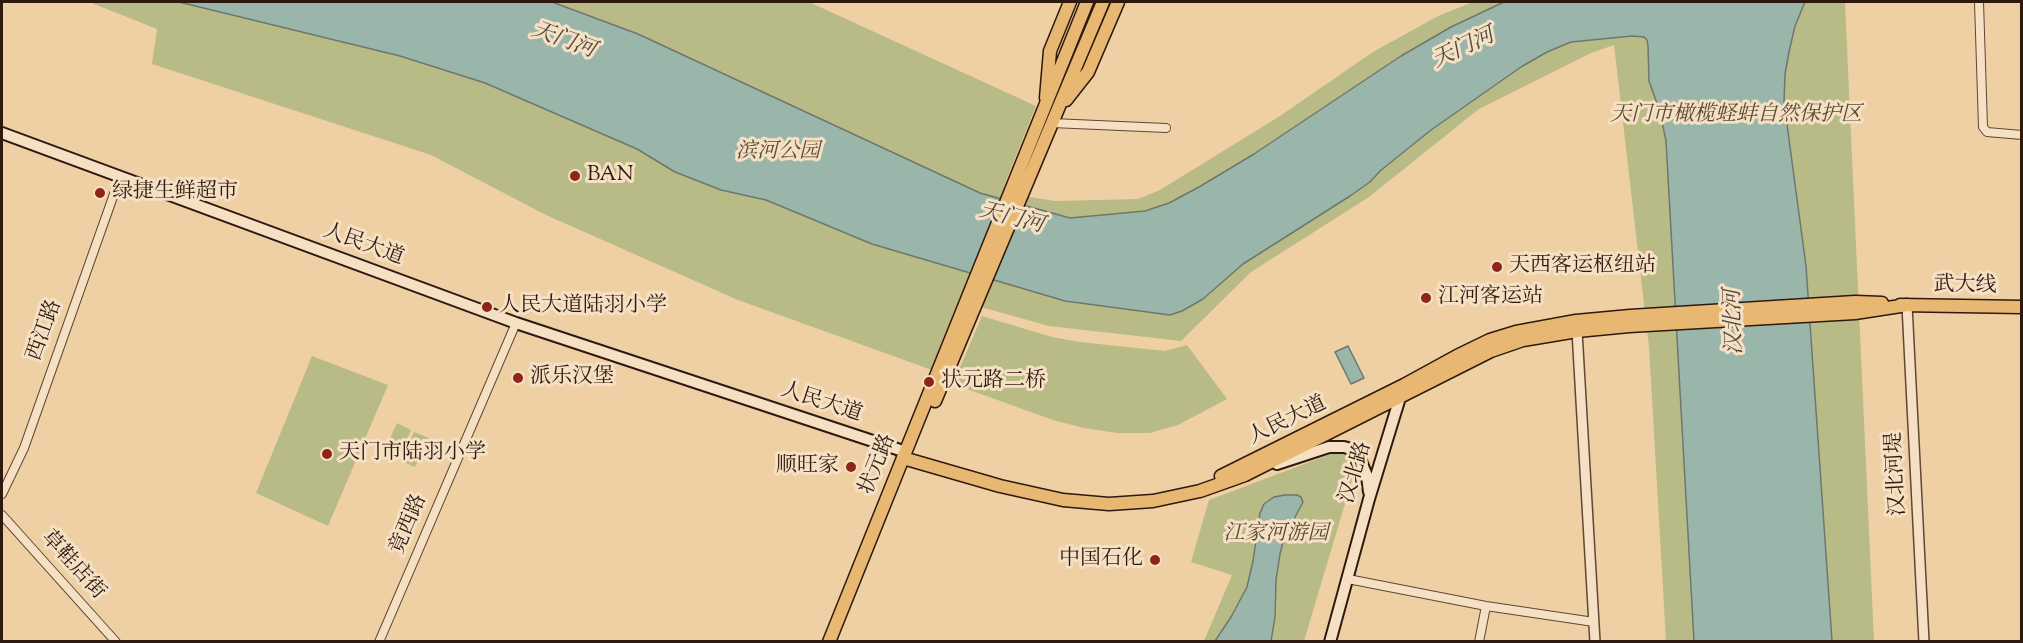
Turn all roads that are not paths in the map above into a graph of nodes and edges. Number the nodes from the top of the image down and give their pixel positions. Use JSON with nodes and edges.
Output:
{"nodes":[{"id":1,"x":1070,"y":2,"type":"edge"},
{"id":2,"x":1087,"y":2,"type":"edge"},
{"id":3,"x":1103,"y":2,"type":"edge"},
{"id":4,"x":1118,"y":2,"type":"edge"},
{"id":5,"x":1978,"y":2,"type":"edge"},
{"id":6,"x":1052,"y":108,"type":"junction"},
{"id":7,"x":1052,"y":123,"type":"junction"},
{"id":8,"x":1166,"y":128,"type":"dead end"},
{"id":9,"x":2,"y":133,"type":"edge"},
{"id":10,"x":2022,"y":135,"type":"edge"},
{"id":11,"x":2,"y":141,"type":"edge"},
{"id":12,"x":1025,"y":171,"type":"junction"},
{"id":13,"x":119,"y":180,"type":"junction"},
{"id":14,"x":1908,"y":305,"type":"junction"},
{"id":15,"x":2022,"y":307,"type":"edge"},
{"id":16,"x":1629,"y":321,"type":"junction"},
{"id":17,"x":515,"y":326,"type":"junction"},
{"id":18,"x":1577,"y":331,"type":"junction"},
{"id":19,"x":1402,"y":392,"type":"junction"},
{"id":20,"x":908,"y":456,"type":"junction"},
{"id":21,"x":1245,"y":475,"type":"junction"},
{"id":22,"x":2,"y":494,"type":"edge"},
{"id":23,"x":1369,"y":499,"type":"junction"},
{"id":24,"x":2,"y":515,"type":"edge"},
{"id":25,"x":1348,"y":579,"type":"junction"},
{"id":26,"x":1486,"y":606,"type":"junction"},
{"id":27,"x":1594,"y":622,"type":"junction"},
{"id":28,"x":116,"y":642,"type":"edge"},
{"id":29,"x":379,"y":642,"type":"edge"},
{"id":30,"x":829,"y":642,"type":"edge"},
{"id":31,"x":836,"y":642,"type":"edge"},
{"id":32,"x":1330,"y":642,"type":"edge"},
{"id":33,"x":1479,"y":642,"type":"edge"},
{"id":34,"x":1595,"y":642,"type":"edge"},
{"id":35,"x":1924,"y":642,"type":"edge"}],
"edges":[{"from":1,"to":6,"type":"main road"},
{"from":2,"to":6,"type":"main road"},
{"from":3,"to":6,"type":"main road"},
{"from":4,"to":6,"type":"main road"},
{"from":5,"to":10,"type":"street"},
{"from":6,"to":7,"type":"main road"},
{"from":6,"to":12,"type":"main road"},
{"from":7,"to":8,"type":"street"},
{"from":7,"to":12,"type":"main road"},
{"from":9,"to":13,"type":"main road","name":"人民大道"},
{"from":11,"to":13,"type":"main road","name":"人民大道"},
{"from":12,"to":20,"type":"main road","name":"状元路"},
{"from":13,"to":17,"type":"main road","name":"人民大道"},
{"from":13,"to":22,"type":"street","name":"西江路"},
{"from":14,"to":15,"type":"main road","name":"武大线"},
{"from":14,"to":16,"type":"main road","name":"武大线"},
{"from":14,"to":35,"type":"street","name":"汉北河堤"},
{"from":16,"to":18,"type":"main road","name":"人民大道"},
{"from":16,"to":19,"type":"main road","name":"人民大道"},
{"from":17,"to":20,"type":"main road","name":"人民大道"},
{"from":17,"to":29,"type":"street","name":"竟西路"},
{"from":18,"to":19,"type":"main road","name":"人民大道"},
{"from":18,"to":27,"type":"street"},
{"from":19,"to":20,"type":"main road","name":"人民大道"},
{"from":19,"to":21,"type":"main road","name":"人民大道"},
{"from":19,"to":23,"type":"main road","name":"汉北路"},
{"from":20,"to":21,"type":"main road","name":"人民大道"},
{"from":20,"to":30,"type":"main road","name":"状元路"},
{"from":20,"to":31,"type":"main road","name":"状元路"},
{"from":21,"to":23,"type":"main road"},
{"from":23,"to":25,"type":"main road","name":"汉北路"},
{"from":24,"to":28,"type":"street","name":"草鞋店街"},
{"from":25,"to":26,"type":"street"},
{"from":25,"to":32,"type":"main road","name":"汉北路"},
{"from":26,"to":27,"type":"street"},
{"from":26,"to":33,"type":"street"},
{"from":27,"to":34,"type":"street"}]}
